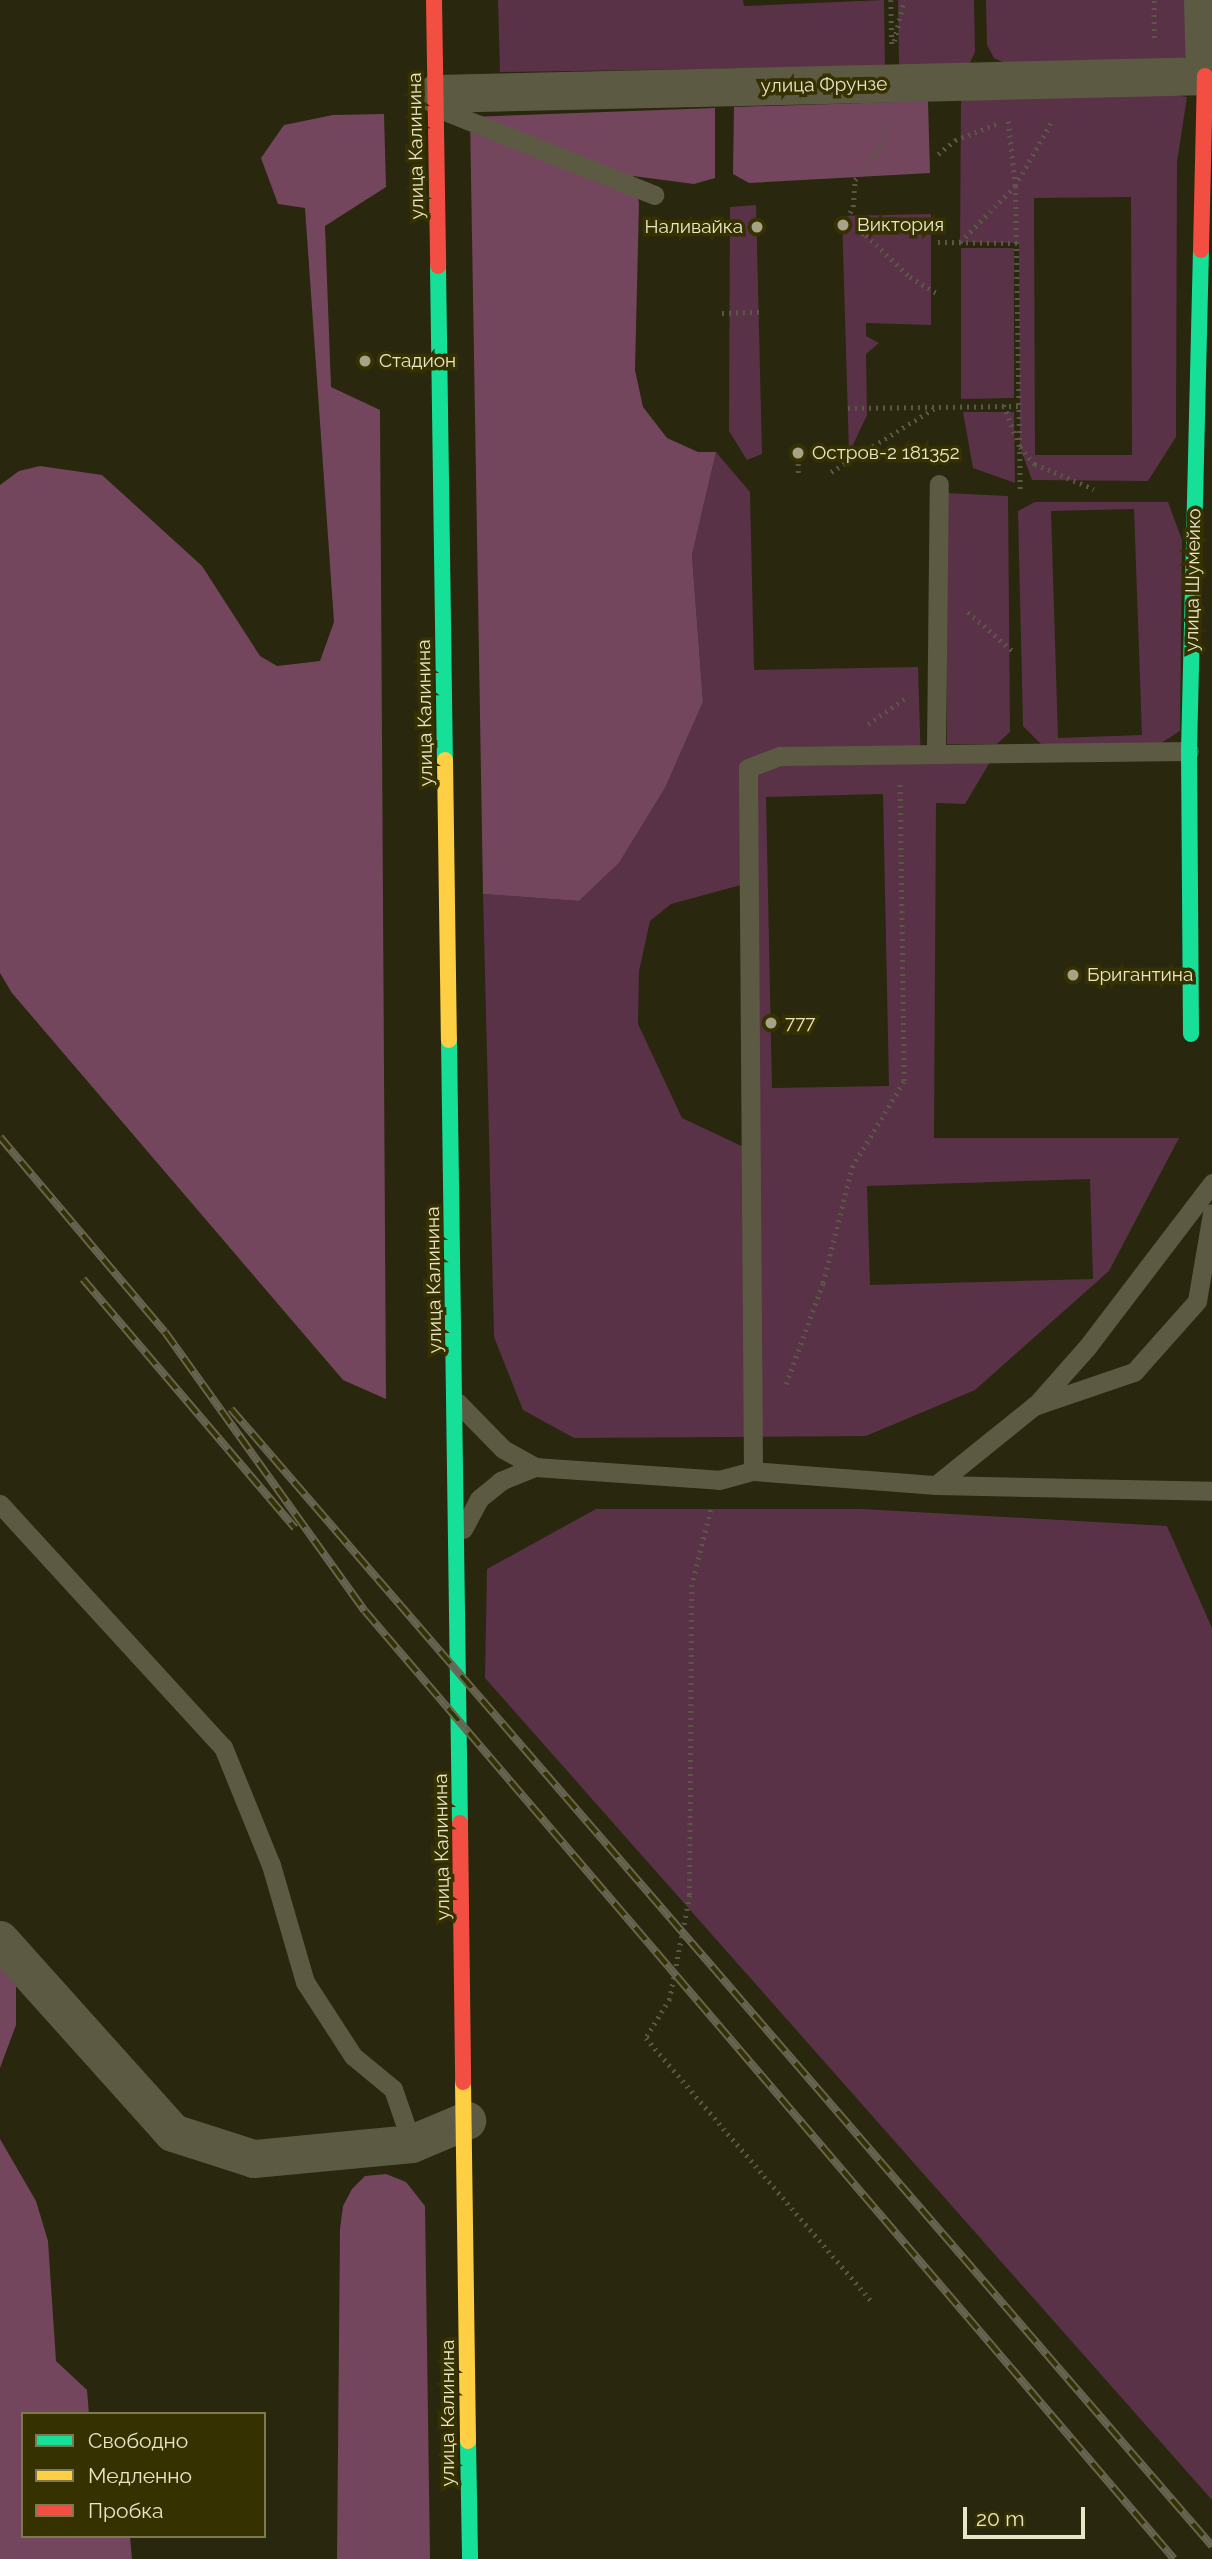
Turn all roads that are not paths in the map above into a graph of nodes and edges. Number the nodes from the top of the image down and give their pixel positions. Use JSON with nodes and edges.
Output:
{"nodes":[{"id":1,"x":434,"y":0,"type":"edge"},
{"id":2,"x":1203,"y":0,"type":"edge"},
{"id":3,"x":1206,"y":76,"type":"edge"},
{"id":4,"x":436,"y":101,"type":"junction"},
{"id":5,"x":654,"y":195,"type":"dead end"},
{"id":6,"x":939,"y":484,"type":"dead end"},
{"id":7,"x":936,"y":750,"type":"junction"},
{"id":8,"x":1189,"y":751,"type":"junction"},
{"id":9,"x":1191,"y":1034,"type":"dead end"},
{"id":10,"x":1212,"y":1183,"type":"edge"},
{"id":11,"x":1212,"y":1213,"type":"edge"},
{"id":12,"x":456,"y":1401,"type":"junction"},
{"id":13,"x":1034,"y":1406,"type":"junction"},
{"id":14,"x":535,"y":1467,"type":"junction"},
{"id":15,"x":753,"y":1471,"type":"junction"},
{"id":16,"x":936,"y":1485,"type":"junction"},
{"id":17,"x":1212,"y":1490,"type":"edge"},
{"id":18,"x":0,"y":1504,"type":"edge"},
{"id":19,"x":458,"y":1538,"type":"junction"},
{"id":20,"x":0,"y":1940,"type":"edge"},
{"id":21,"x":467,"y":2121,"type":"junction"},
{"id":22,"x":412,"y":2144,"type":"junction"},
{"id":23,"x":470,"y":2559,"type":"edge"}],
"edges":[{"from":1,"to":4,"type":"main road","name":"улица Калинина"},
{"from":2,"to":3,"type":"street","name":"улица Шумейко"},
{"from":3,"to":4,"type":"street","name":"улица Фрунзе"},
{"from":3,"to":8,"type":"main road","name":"улица Шумейко"},
{"from":4,"to":5,"type":"lane"},
{"from":4,"to":12,"type":"main road","name":"улица Калинина"},
{"from":6,"to":7,"type":"lane"},
{"from":7,"to":8,"type":"lane"},
{"from":7,"to":15,"type":"lane"},
{"from":8,"to":9,"type":"main road","name":"улица Шумейко"},
{"from":10,"to":13,"type":"lane"},
{"from":11,"to":13,"type":"lane"},
{"from":12,"to":14,"type":"lane"},
{"from":12,"to":19,"type":"main road","name":"улица Калинина"},
{"from":13,"to":16,"type":"lane"},
{"from":14,"to":15,"type":"lane"},
{"from":14,"to":19,"type":"lane"},
{"from":15,"to":16,"type":"lane"},
{"from":16,"to":17,"type":"lane"},
{"from":18,"to":22,"type":"lane"},
{"from":19,"to":21,"type":"main road","name":"улица Калинина"},
{"from":20,"to":22,"type":"street"},
{"from":21,"to":22,"type":"street"},
{"from":21,"to":23,"type":"main road","name":"улица Калинина"}]}
